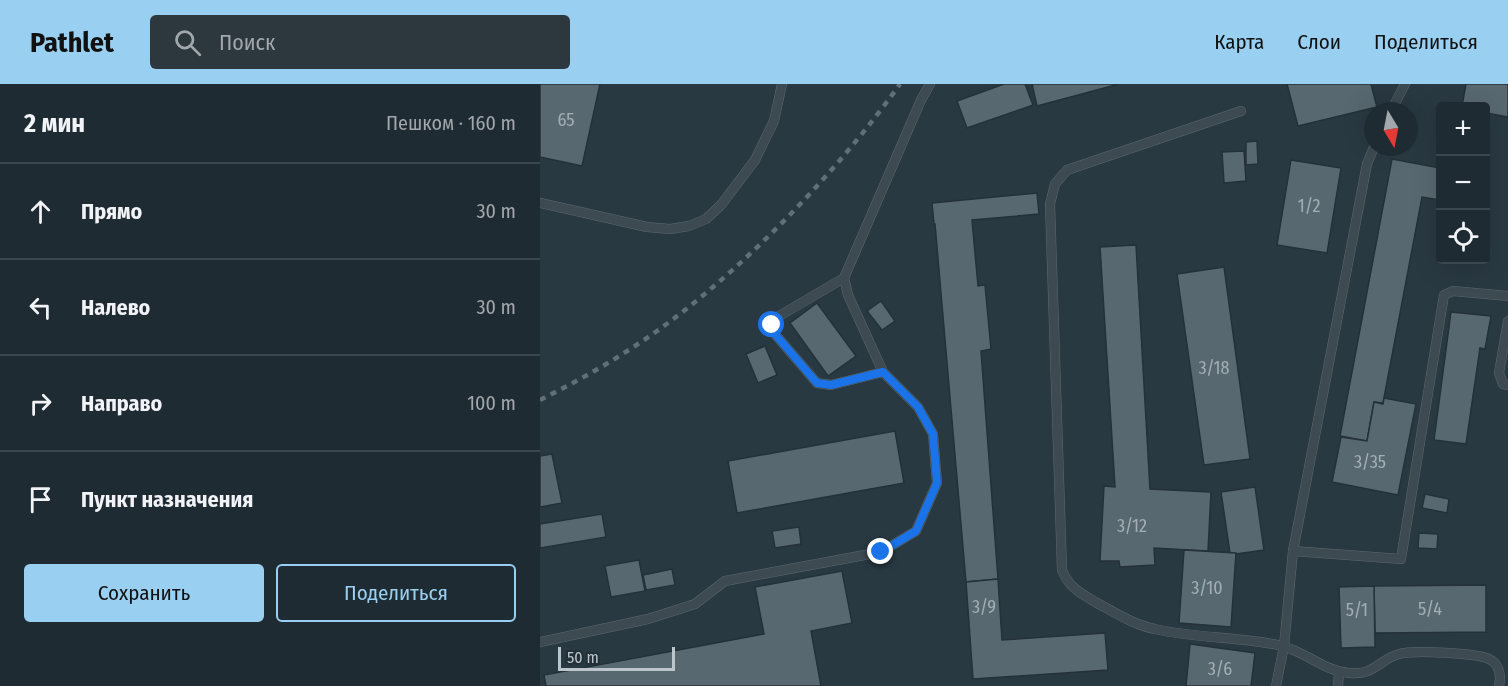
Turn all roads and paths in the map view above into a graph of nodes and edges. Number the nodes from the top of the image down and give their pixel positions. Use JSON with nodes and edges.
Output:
{"nodes":[{"id":1,"x":782,"y":84,"type":"edge"},
{"id":2,"x":930,"y":84,"type":"edge"},
{"id":3,"x":1406,"y":84,"type":"edge"},
{"id":4,"x":1396,"y":102,"type":"edge"},
{"id":5,"x":1241,"y":111,"type":"dead end"},
{"id":6,"x":1370,"y":156,"type":"edge"},
{"id":7,"x":540,"y":203,"type":"edge"},
{"id":8,"x":844,"y":278,"type":"junction"},
{"id":9,"x":1508,"y":296,"type":"edge"},
{"id":10,"x":1508,"y":321,"type":"edge"},
{"id":11,"x":883,"y":372,"type":"junction"},
{"id":12,"x":1508,"y":385,"type":"edge"},
{"id":13,"x":1293,"y":550,"type":"junction"},
{"id":14,"x":540,"y":642,"type":"edge"},
{"id":15,"x":1284,"y":646,"type":"junction"},
{"id":16,"x":1339,"y":672,"type":"junction"},
{"id":17,"x":1276,"y":686,"type":"edge"},
{"id":18,"x":1338,"y":686,"type":"edge"},
{"id":19,"x":1499,"y":686,"type":"edge"}],
"edges":[{"from":1,"to":7,"type":"lane"},
{"from":2,"to":8,"type":"lane"},
{"from":3,"to":4,"type":"lane"},
{"from":5,"to":15,"type":"lane"},
{"from":6,"to":13,"type":"lane"},
{"from":8,"to":11,"type":"lane"},
{"from":8,"to":11,"type":"lane"},
{"from":9,"to":13,"type":"lane"},
{"from":10,"to":12,"type":"lane"},
{"from":11,"to":14,"type":"lane"},
{"from":13,"to":15,"type":"lane"},
{"from":15,"to":16,"type":"lane"},
{"from":15,"to":17,"type":"lane"},
{"from":16,"to":18,"type":"lane"},
{"from":16,"to":19,"type":"lane"}]}
